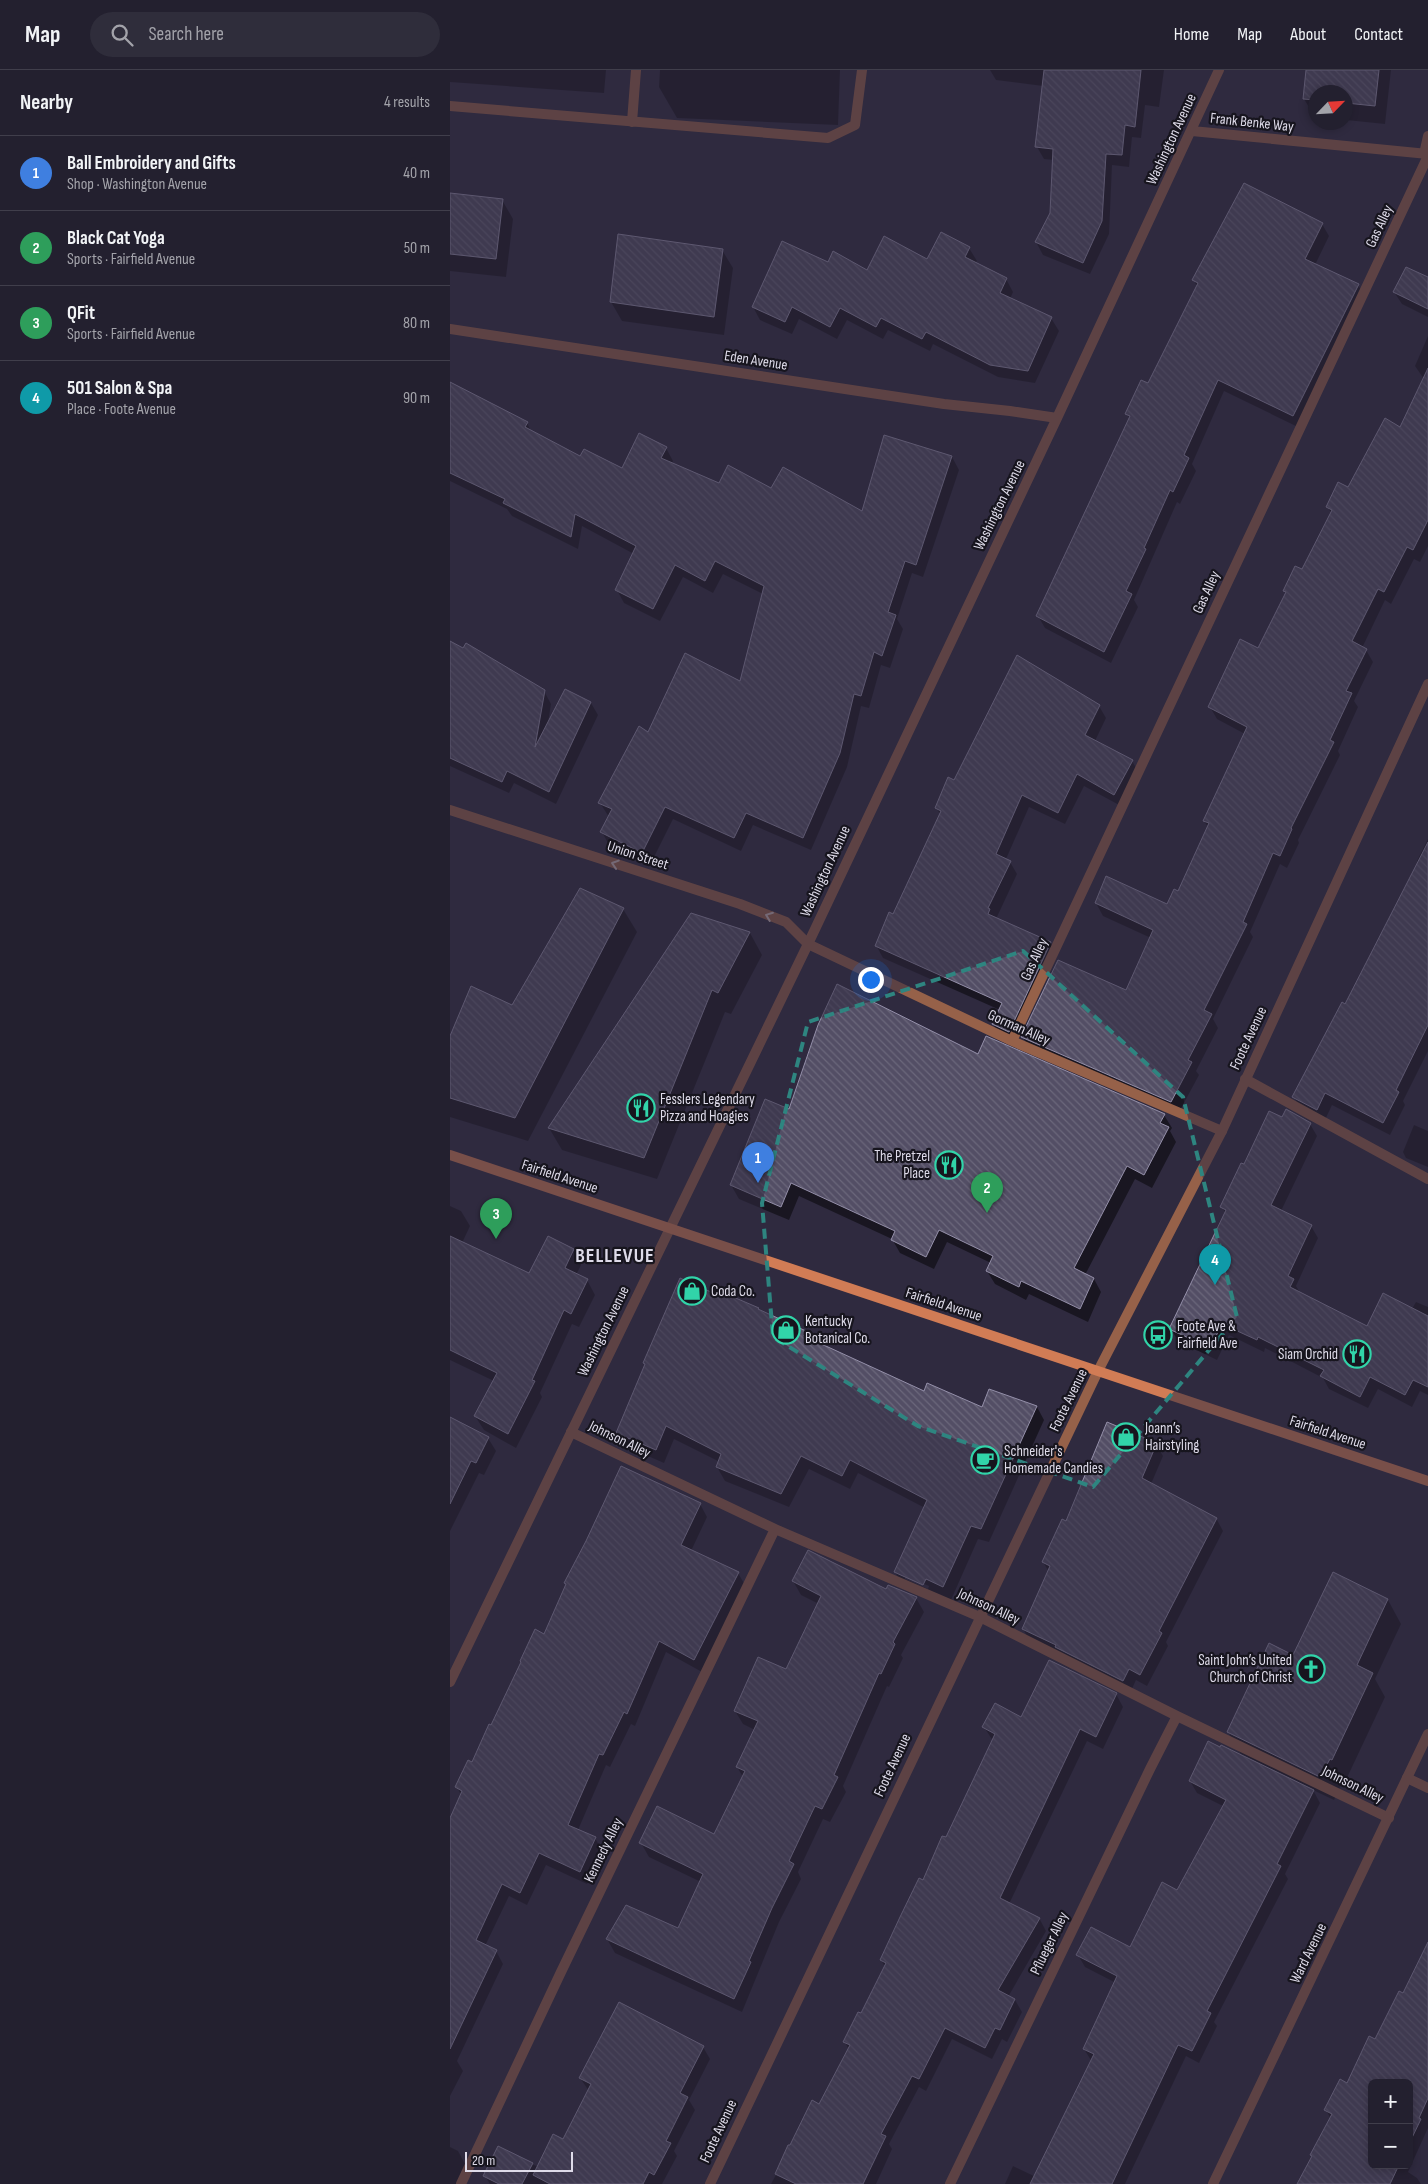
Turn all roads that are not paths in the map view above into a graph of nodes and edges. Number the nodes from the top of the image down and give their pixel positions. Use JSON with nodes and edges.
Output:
{"nodes":[{"id":1,"x":636,"y":70,"type":"edge"},
{"id":2,"x":862,"y":70,"type":"edge"},
{"id":3,"x":1219,"y":70,"type":"edge"},
{"id":4,"x":450,"y":106,"type":"edge"},
{"id":5,"x":632,"y":122,"type":"junction"},
{"id":6,"x":1192,"y":131,"type":"junction"},
{"id":7,"x":1428,"y":136,"type":"edge"},
{"id":8,"x":1427,"y":154,"type":"edge"},
{"id":9,"x":450,"y":329,"type":"edge"},
{"id":10,"x":1057,"y":418,"type":"junction"},
{"id":11,"x":1428,"y":684,"type":"edge"},
{"id":12,"x":450,"y":810,"type":"edge"},
{"id":13,"x":808,"y":944,"type":"junction"},
{"id":14,"x":1012,"y":1041,"type":"junction"},
{"id":15,"x":1245,"y":1079,"type":"junction"},
{"id":16,"x":1222,"y":1131,"type":"junction"},
{"id":17,"x":450,"y":1155,"type":"edge"},
{"id":18,"x":1428,"y":1179,"type":"edge"},
{"id":19,"x":669,"y":1229,"type":"junction"},
{"id":20,"x":1098,"y":1371,"type":"junction"},
{"id":21,"x":571,"y":1432,"type":"junction"},
{"id":22,"x":1428,"y":1481,"type":"edge"},
{"id":23,"x":775,"y":1529,"type":"junction"},
{"id":24,"x":980,"y":1617,"type":"junction"},
{"id":25,"x":450,"y":1682,"type":"edge"},
{"id":26,"x":1177,"y":1716,"type":"junction"},
{"id":27,"x":1428,"y":1734,"type":"edge"},
{"id":28,"x":1407,"y":1778,"type":"junction"},
{"id":29,"x":1428,"y":1788,"type":"edge"},
{"id":30,"x":1389,"y":1818,"type":"junction"},
{"id":31,"x":461,"y":2184,"type":"edge"},
{"id":32,"x":710,"y":2184,"type":"edge"},
{"id":33,"x":950,"y":2184,"type":"edge"},
{"id":34,"x":1213,"y":2184,"type":"edge"}],
"edges":[{"from":1,"to":5,"type":"street"},
{"from":2,"to":5,"type":"street"},
{"from":3,"to":6,"type":"street","name":"Washington Avenue"},
{"from":4,"to":5,"type":"street"},
{"from":6,"to":8,"type":"street","name":"Frank Benke Way"},
{"from":6,"to":10,"type":"street","name":"Washington Avenue"},
{"from":7,"to":8,"type":"street","name":"Gas Alley"},
{"from":8,"to":14,"type":"street","name":"Gas Alley"},
{"from":9,"to":10,"type":"street","name":"Eden Avenue"},
{"from":10,"to":13,"type":"street","name":"Washington Avenue"},
{"from":11,"to":15,"type":"street","name":"Foote Avenue"},
{"from":13,"to":12,"type":"street","name":"Union Street","one_way":true},
{"from":13,"to":14,"type":"street","name":"Gorman Alley"},
{"from":13,"to":19,"type":"street","name":"Washington Avenue"},
{"from":14,"to":16,"type":"street","name":"Gorman Alley"},
{"from":15,"to":16,"type":"street","name":"Foote Avenue"},
{"from":15,"to":18,"type":"street"},
{"from":16,"to":20,"type":"street","name":"Foote Avenue"},
{"from":17,"to":19,"type":"main road","name":"Fairfield Avenue"},
{"from":19,"to":20,"type":"main road","name":"Fairfield Avenue"},
{"from":19,"to":21,"type":"street","name":"Washington Avenue"},
{"from":20,"to":22,"type":"main road","name":"Fairfield Avenue"},
{"from":20,"to":24,"type":"street","name":"Foote Avenue"},
{"from":21,"to":23,"type":"street","name":"Johnson Alley"},
{"from":21,"to":25,"type":"street","name":"Washington Avenue"},
{"from":23,"to":24,"type":"street","name":"Johnson Alley"},
{"from":23,"to":31,"type":"street","name":"Kennedy Alley"},
{"from":24,"to":26,"type":"street","name":"Johnson Alley"},
{"from":24,"to":32,"type":"street","name":"Foote Avenue"},
{"from":26,"to":30,"type":"street","name":"Johnson Alley"},
{"from":26,"to":33,"type":"street","name":"Pflueger Alley"},
{"from":27,"to":28,"type":"street","name":"Ward Avenue"},
{"from":28,"to":29,"type":"street"},
{"from":28,"to":30,"type":"street","name":"Ward Avenue"},
{"from":30,"to":34,"type":"street","name":"Ward Avenue"}]}
